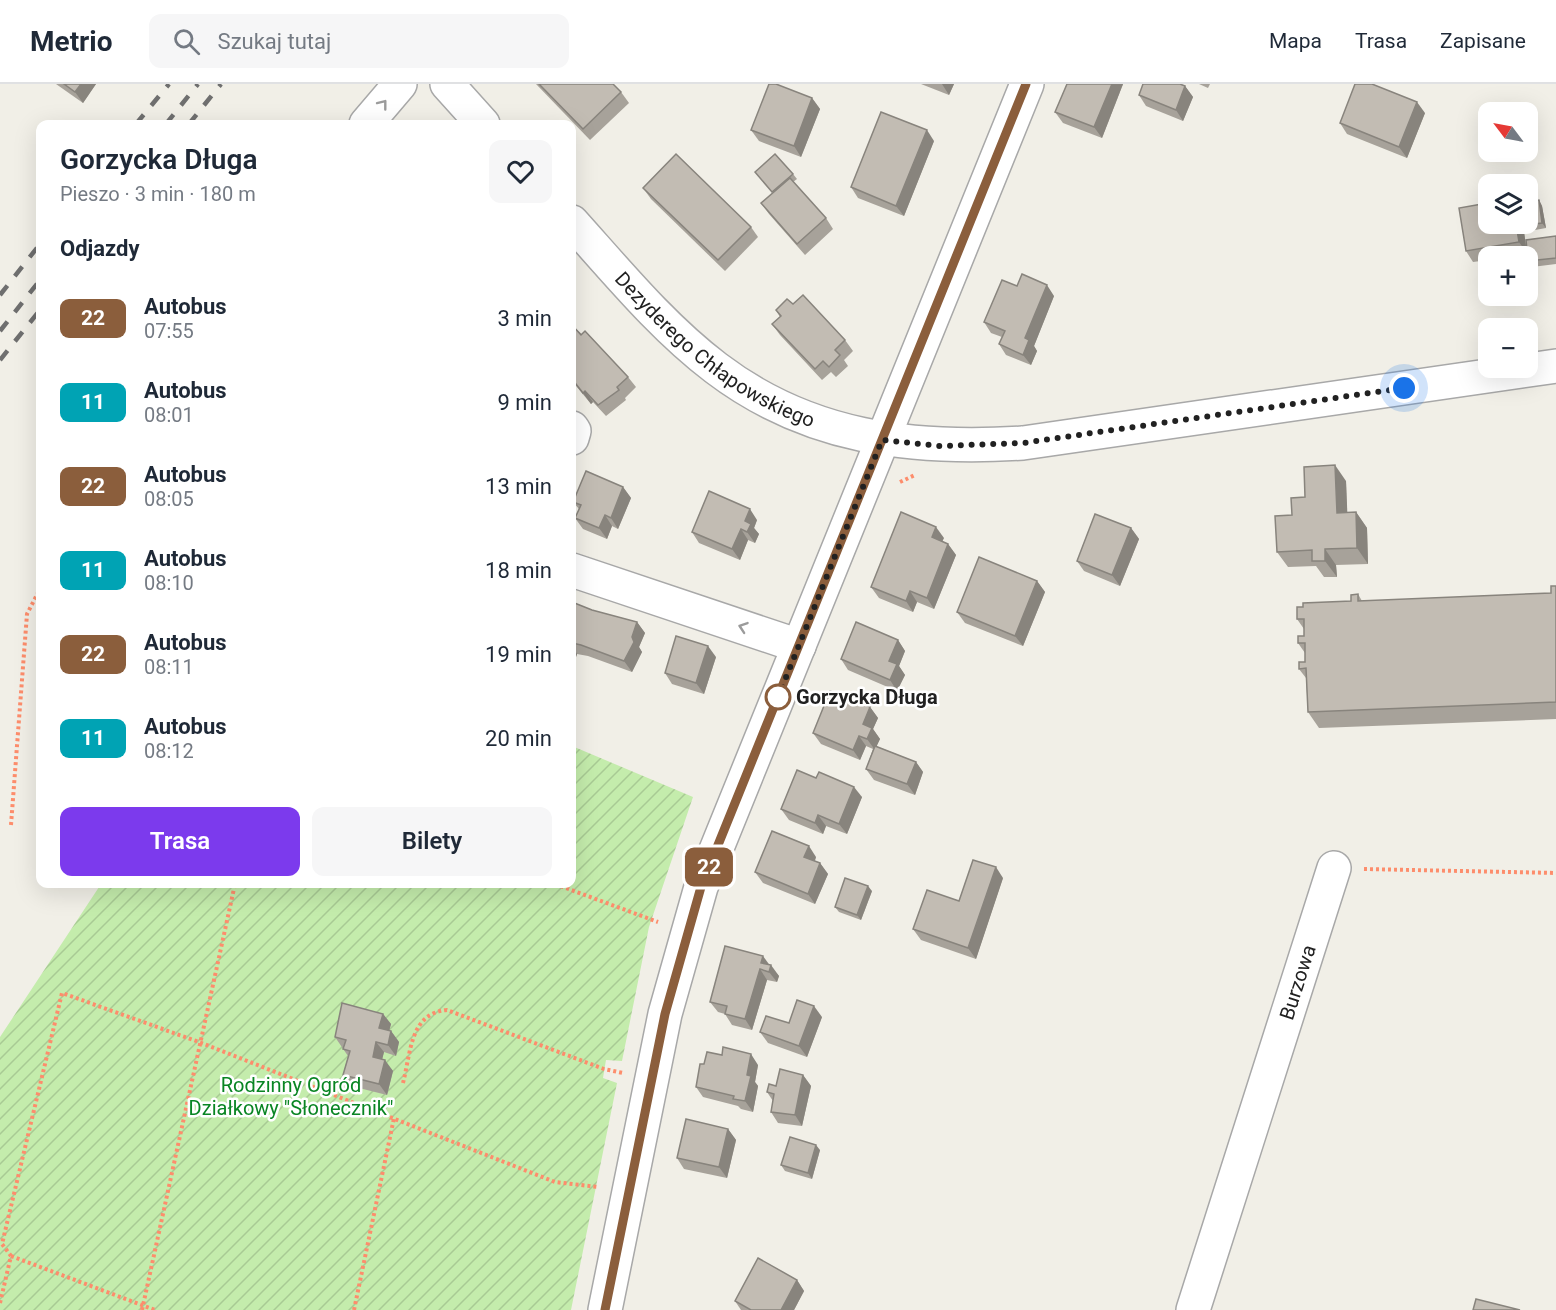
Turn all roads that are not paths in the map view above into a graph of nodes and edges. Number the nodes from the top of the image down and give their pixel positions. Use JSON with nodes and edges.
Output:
{"nodes":[{"id":1,"x":400,"y":84,"type":"edge"},
{"id":2,"x":447,"y":84,"type":"edge"},
{"id":3,"x":1027,"y":84,"type":"edge"},
{"id":4,"x":369,"y":120,"type":"edge"},
{"id":5,"x":479,"y":120,"type":"edge"},
{"id":6,"x":576,"y":226,"type":"edge"},
{"id":7,"x":1556,"y":366,"type":"edge"},
{"id":8,"x":882,"y":440,"type":"junction"},
{"id":9,"x":576,"y":571,"type":"edge"},
{"id":10,"x":798,"y":646,"type":"junction"},
{"id":11,"x":1334,"y":868,"type":"road end"},
{"id":12,"x":605,"y":1310,"type":"edge"},
{"id":13,"x":1193,"y":1310,"type":"edge"}],
"edges":[{"from":4,"to":1,"type":"street","one_way":true},
{"from":2,"to":5,"type":"street"},
{"from":3,"to":8,"type":"street"},
{"from":6,"to":8,"type":"street","name":"Dezyderego Chłapowskiego"},
{"from":7,"to":8,"type":"street","name":"Dezyderego Chłapowskiego"},
{"from":8,"to":10,"type":"street"},
{"from":10,"to":9,"type":"street","one_way":true},
{"from":10,"to":12,"type":"street"},
{"from":11,"to":13,"type":"street","name":"Burzowa"}]}
